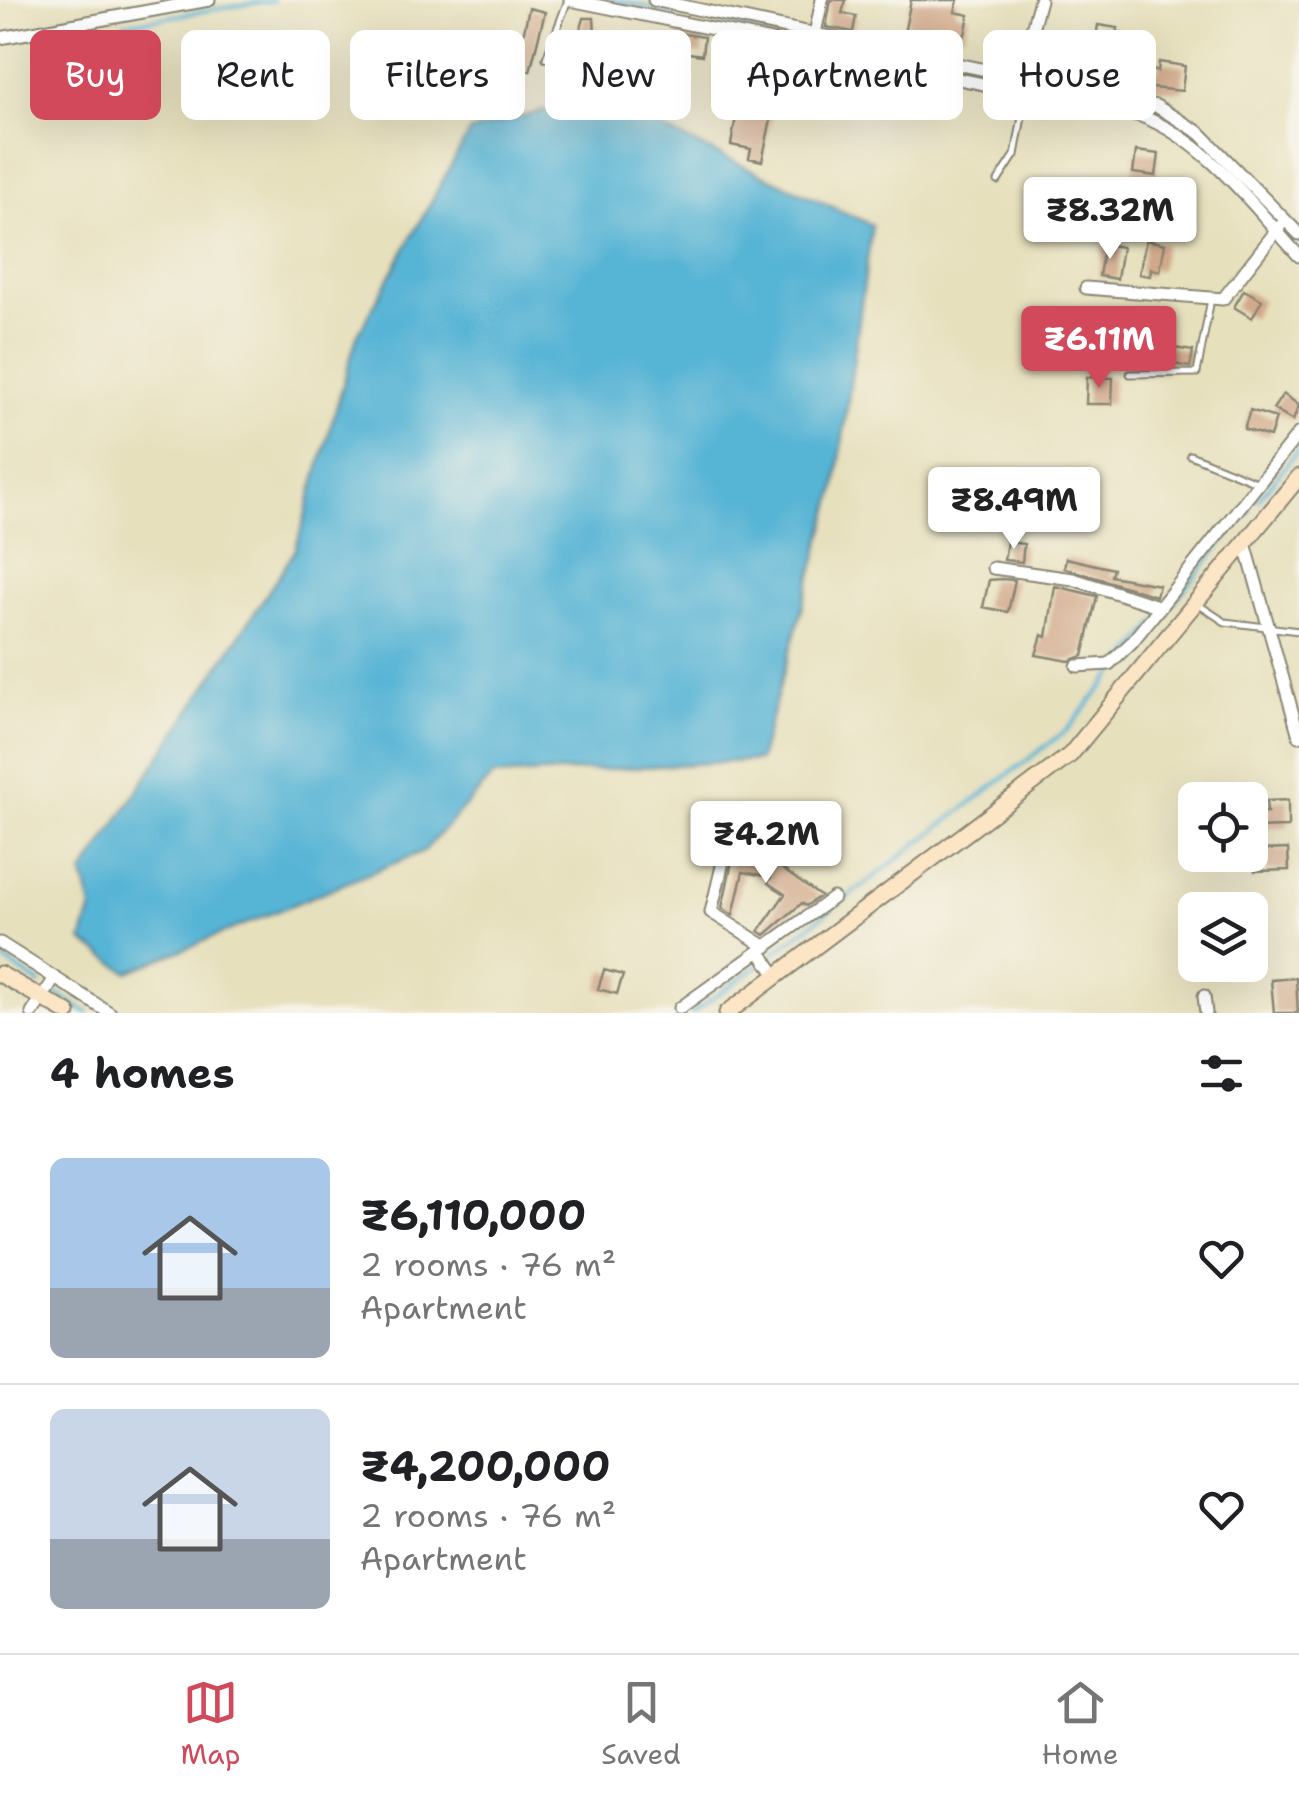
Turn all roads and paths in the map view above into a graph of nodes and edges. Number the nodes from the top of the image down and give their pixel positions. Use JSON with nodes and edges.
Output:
{"nodes":[{"id":1,"x":209,"y":0,"type":"edge"},
{"id":2,"x":569,"y":0,"type":"edge"},
{"id":3,"x":654,"y":0,"type":"edge"},
{"id":4,"x":822,"y":0,"type":"edge"},
{"id":5,"x":1040,"y":0,"type":"edge"},
{"id":6,"x":557,"y":30,"type":"edge"},
{"id":7,"x":723,"y":30,"type":"edge"},
{"id":8,"x":798,"y":30,"type":"edge"},
{"id":9,"x":813,"y":30,"type":"edge"},
{"id":10,"x":1031,"y":30,"type":"edge"},
{"id":11,"x":0,"y":38,"type":"edge"},
{"id":12,"x":1156,"y":106,"type":"edge"},
{"id":13,"x":1022,"y":120,"type":"edge"},
{"id":14,"x":1147,"y":120,"type":"edge"},
{"id":15,"x":998,"y":181,"type":"dead end"},
{"id":16,"x":1285,"y":219,"type":"junction"},
{"id":17,"x":1277,"y":232,"type":"junction"},
{"id":18,"x":1299,"y":234,"type":"edge"},
{"id":19,"x":1299,"y":256,"type":"edge"},
{"id":20,"x":1086,"y":288,"type":"dead end"},
{"id":21,"x":1210,"y":299,"type":"junction"},
{"id":22,"x":1130,"y":374,"type":"dead end"},
{"id":23,"x":1299,"y":434,"type":"edge"},
{"id":24,"x":1190,"y":455,"type":"dead end"},
{"id":25,"x":1299,"y":477,"type":"edge"},
{"id":26,"x":1260,"y":484,"type":"junction"},
{"id":27,"x":1248,"y":500,"type":"junction"},
{"id":28,"x":1266,"y":517,"type":"junction"},
{"id":29,"x":1245,"y":543,"type":"junction"},
{"id":30,"x":994,"y":568,"type":"dead end"},
{"id":31,"x":1197,"y":603,"type":"junction"},
{"id":32,"x":1161,"y":607,"type":"junction"},
{"id":33,"x":1268,"y":624,"type":"junction"},
{"id":34,"x":1299,"y":630,"type":"edge"},
{"id":35,"x":1077,"y":666,"type":"dead end"},
{"id":36,"x":1299,"y":736,"type":"edge"},
{"id":37,"x":728,"y":845,"type":"dead end"},
{"id":38,"x":833,"y":898,"type":"dead end"},
{"id":39,"x":0,"y":942,"type":"edge"},
{"id":40,"x":763,"y":949,"type":"junction"},
{"id":41,"x":0,"y":974,"type":"edge"},
{"id":42,"x":777,"y":977,"type":"junction"},
{"id":43,"x":55,"y":978,"type":"junction"},
{"id":44,"x":1204,"y":996,"type":"dead end"},
{"id":45,"x":37,"y":1006,"type":"edge"},
{"id":46,"x":680,"y":1008,"type":"dead end"},
{"id":47,"x":68,"y":1013,"type":"edge"},
{"id":48,"x":110,"y":1013,"type":"edge"},
{"id":49,"x":726,"y":1013,"type":"edge"},
{"id":50,"x":1206,"y":1013,"type":"edge"}],
"edges":[{"from":1,"to":11,"type":"street"},
{"from":2,"to":6,"type":"lane"},
{"from":2,"to":7,"type":"street"},
{"from":3,"to":8,"type":"street"},
{"from":4,"to":9,"type":"street"},
{"from":5,"to":10,"type":"street"},
{"from":12,"to":16,"type":"street"},
{"from":13,"to":15,"type":"lane"},
{"from":14,"to":17,"type":"street"},
{"from":16,"to":17,"type":"street"},
{"from":16,"to":18,"type":"street"},
{"from":17,"to":19,"type":"street"},
{"from":17,"to":21,"type":"street"},
{"from":20,"to":21,"type":"street"},
{"from":21,"to":22,"type":"lane"},
{"from":23,"to":26,"type":"street"},
{"from":24,"to":26,"type":"lane"},
{"from":25,"to":28,"type":"street"},
{"from":26,"to":27,"type":"street"},
{"from":27,"to":28,"type":"street"},
{"from":27,"to":32,"type":"street"},
{"from":28,"to":29,"type":"street"},
{"from":29,"to":31,"type":"street"},
{"from":29,"to":33,"type":"street"},
{"from":30,"to":32,"type":"street"},
{"from":31,"to":33,"type":"lane"},
{"from":31,"to":42,"type":"street"},
{"from":32,"to":35,"type":"street"},
{"from":33,"to":34,"type":"lane"},
{"from":33,"to":36,"type":"street"},
{"from":37,"to":40,"type":"street"},
{"from":38,"to":40,"type":"street"},
{"from":39,"to":43,"type":"street"},
{"from":40,"to":42,"type":"street"},
{"from":40,"to":46,"type":"street"},
{"from":41,"to":45,"type":"street"},
{"from":42,"to":49,"type":"street"},
{"from":43,"to":45,"type":"street"},
{"from":43,"to":48,"type":"street"},
{"from":44,"to":50,"type":"street"},
{"from":45,"to":47,"type":"street"}]}
